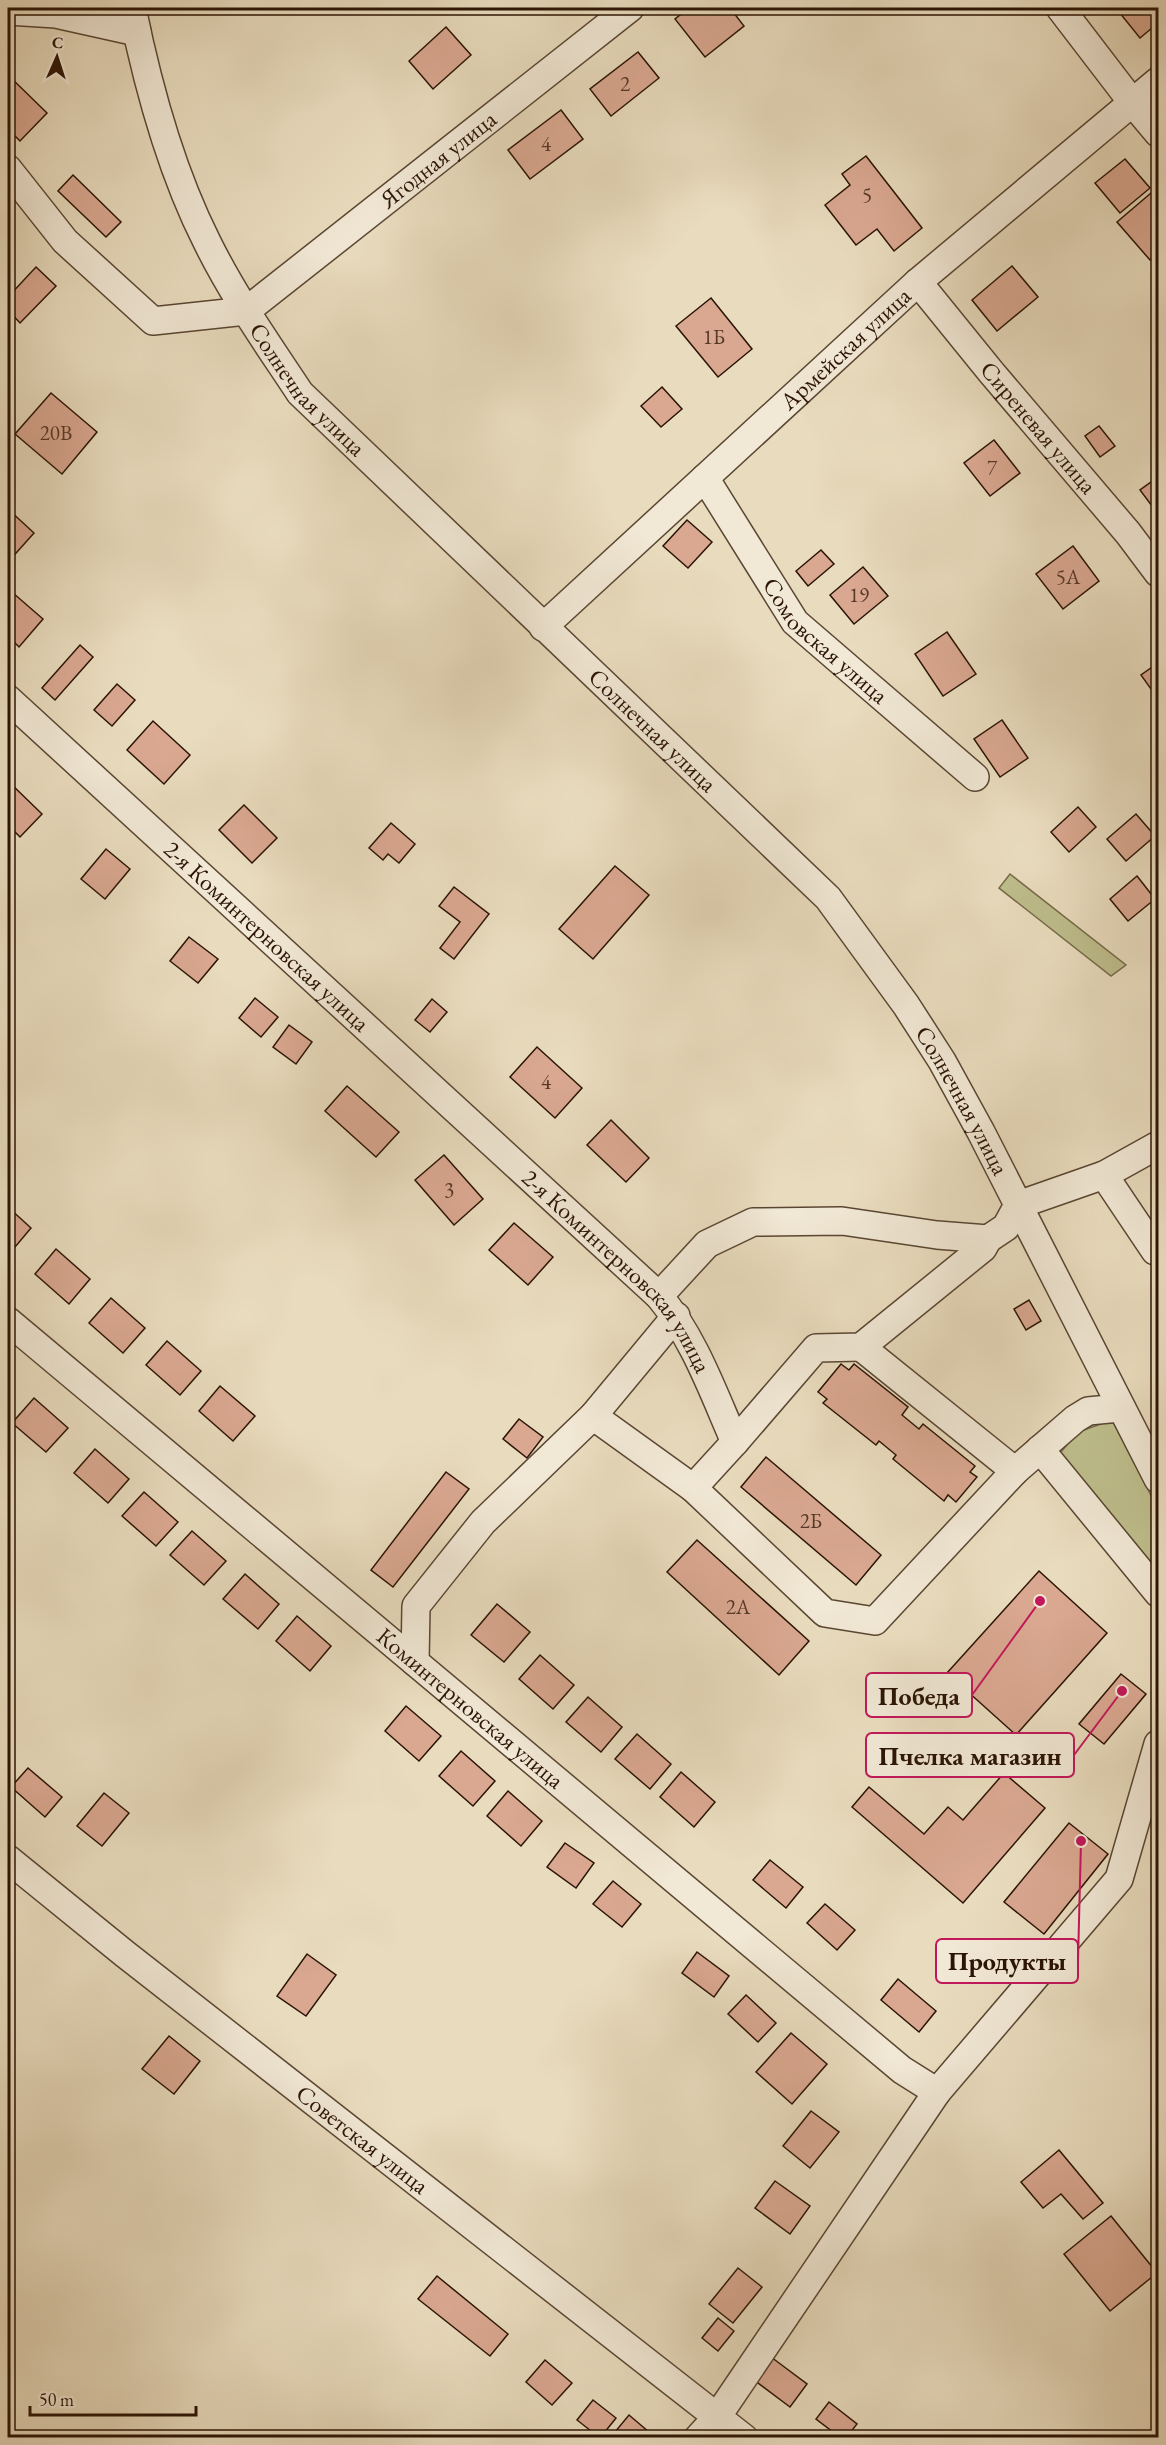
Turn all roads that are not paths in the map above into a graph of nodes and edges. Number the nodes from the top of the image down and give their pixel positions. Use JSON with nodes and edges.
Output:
{"nodes":[{"id":1,"x":630,"y":8,"type":"edge"},
{"id":2,"x":1060,"y":8,"type":"edge"},
{"id":3,"x":8,"y":11,"type":"edge"},
{"id":4,"x":134,"y":20,"type":"edge"},
{"id":5,"x":1158,"y":81,"type":"edge"},
{"id":6,"x":1132,"y":102,"type":"junction"},
{"id":7,"x":1158,"y":133,"type":"edge"},
{"id":8,"x":8,"y":169,"type":"edge"},
{"id":9,"x":918,"y":282,"type":"junction"},
{"id":10,"x":246,"y":311,"type":"junction"},
{"id":11,"x":705,"y":478,"type":"junction"},
{"id":12,"x":1158,"y":573,"type":"edge"},
{"id":13,"x":543,"y":627,"type":"junction"},
{"id":14,"x":8,"y":699,"type":"edge"},
{"id":15,"x":975,"y":777,"type":"dead end"},
{"id":16,"x":1158,"y":1145,"type":"edge"},
{"id":17,"x":1104,"y":1175,"type":"junction"},
{"id":18,"x":1018,"y":1205,"type":"junction"},
{"id":19,"x":988,"y":1239,"type":"junction"},
{"id":20,"x":1155,"y":1251,"type":"dead end"},
{"id":21,"x":659,"y":1296,"type":"junction"},
{"id":22,"x":676,"y":1316,"type":"junction"},
{"id":23,"x":8,"y":1321,"type":"edge"},
{"id":24,"x":861,"y":1347,"type":"junction"},
{"id":25,"x":1120,"y":1408,"type":"junction"},
{"id":26,"x":593,"y":1416,"type":"junction"},
{"id":27,"x":735,"y":1442,"type":"junction"},
{"id":28,"x":1040,"y":1449,"type":"junction"},
{"id":29,"x":1015,"y":1471,"type":"junction"},
{"id":30,"x":1158,"y":1479,"type":"edge"},
{"id":31,"x":693,"y":1488,"type":"junction"},
{"id":32,"x":1158,"y":1593,"type":"edge"},
{"id":33,"x":415,"y":1662,"type":"junction"},
{"id":34,"x":1158,"y":1744,"type":"edge"},
{"id":35,"x":8,"y":1859,"type":"edge"},
{"id":36,"x":937,"y":2092,"type":"junction"},
{"id":37,"x":717,"y":2417,"type":"junction"},
{"id":38,"x":698,"y":2438,"type":"edge"},
{"id":39,"x":744,"y":2438,"type":"edge"}],
"edges":[{"from":1,"to":10,"type":"street","name":"Ягодная улица"},
{"from":2,"to":6,"type":"street"},
{"from":3,"to":4,"type":"street"},
{"from":4,"to":10,"type":"street","name":"Солнечная улица"},
{"from":5,"to":6,"type":"street","name":"Армейская улица"},
{"from":6,"to":7,"type":"street"},
{"from":6,"to":9,"type":"street","name":"Армейская улица"},
{"from":8,"to":10,"type":"street"},
{"from":9,"to":11,"type":"street","name":"Армейская улица"},
{"from":9,"to":12,"type":"street","name":"Сиреневая улица"},
{"from":10,"to":13,"type":"street","name":"Солнечная улица"},
{"from":11,"to":13,"type":"street","name":"Армейская улица"},
{"from":11,"to":15,"type":"street","name":"Сомовская улица"},
{"from":13,"to":18,"type":"street","name":"Солнечная улица"},
{"from":14,"to":21,"type":"street","name":"2-я Коминтерновская улица"},
{"from":16,"to":17,"type":"street"},
{"from":17,"to":18,"type":"street"},
{"from":17,"to":20,"type":"street"},
{"from":18,"to":19,"type":"street"},
{"from":18,"to":25,"type":"street","name":"Солнечная улица"},
{"from":19,"to":21,"type":"street"},
{"from":19,"to":24,"type":"street"},
{"from":21,"to":22,"type":"street","name":"2-я Коминтерновская улица"},
{"from":22,"to":26,"type":"street"},
{"from":22,"to":27,"type":"street","name":"2-я Коминтерновская улица"},
{"from":23,"to":33,"type":"street","name":"Коминтерновская улица"},
{"from":24,"to":27,"type":"street"},
{"from":24,"to":29,"type":"street"},
{"from":25,"to":28,"type":"street"},
{"from":25,"to":30,"type":"street","name":"Солнечная улица"},
{"from":26,"to":31,"type":"street"},
{"from":26,"to":33,"type":"street"},
{"from":27,"to":31,"type":"street"},
{"from":28,"to":29,"type":"street"},
{"from":28,"to":32,"type":"street"},
{"from":29,"to":31,"type":"street"},
{"from":33,"to":36,"type":"street","name":"Коминтерновская улица"},
{"from":34,"to":36,"type":"street"},
{"from":35,"to":37,"type":"street","name":"Советская улица"},
{"from":36,"to":37,"type":"street"},
{"from":37,"to":38,"type":"street"},
{"from":37,"to":39,"type":"street","name":"Советская улица"}]}
